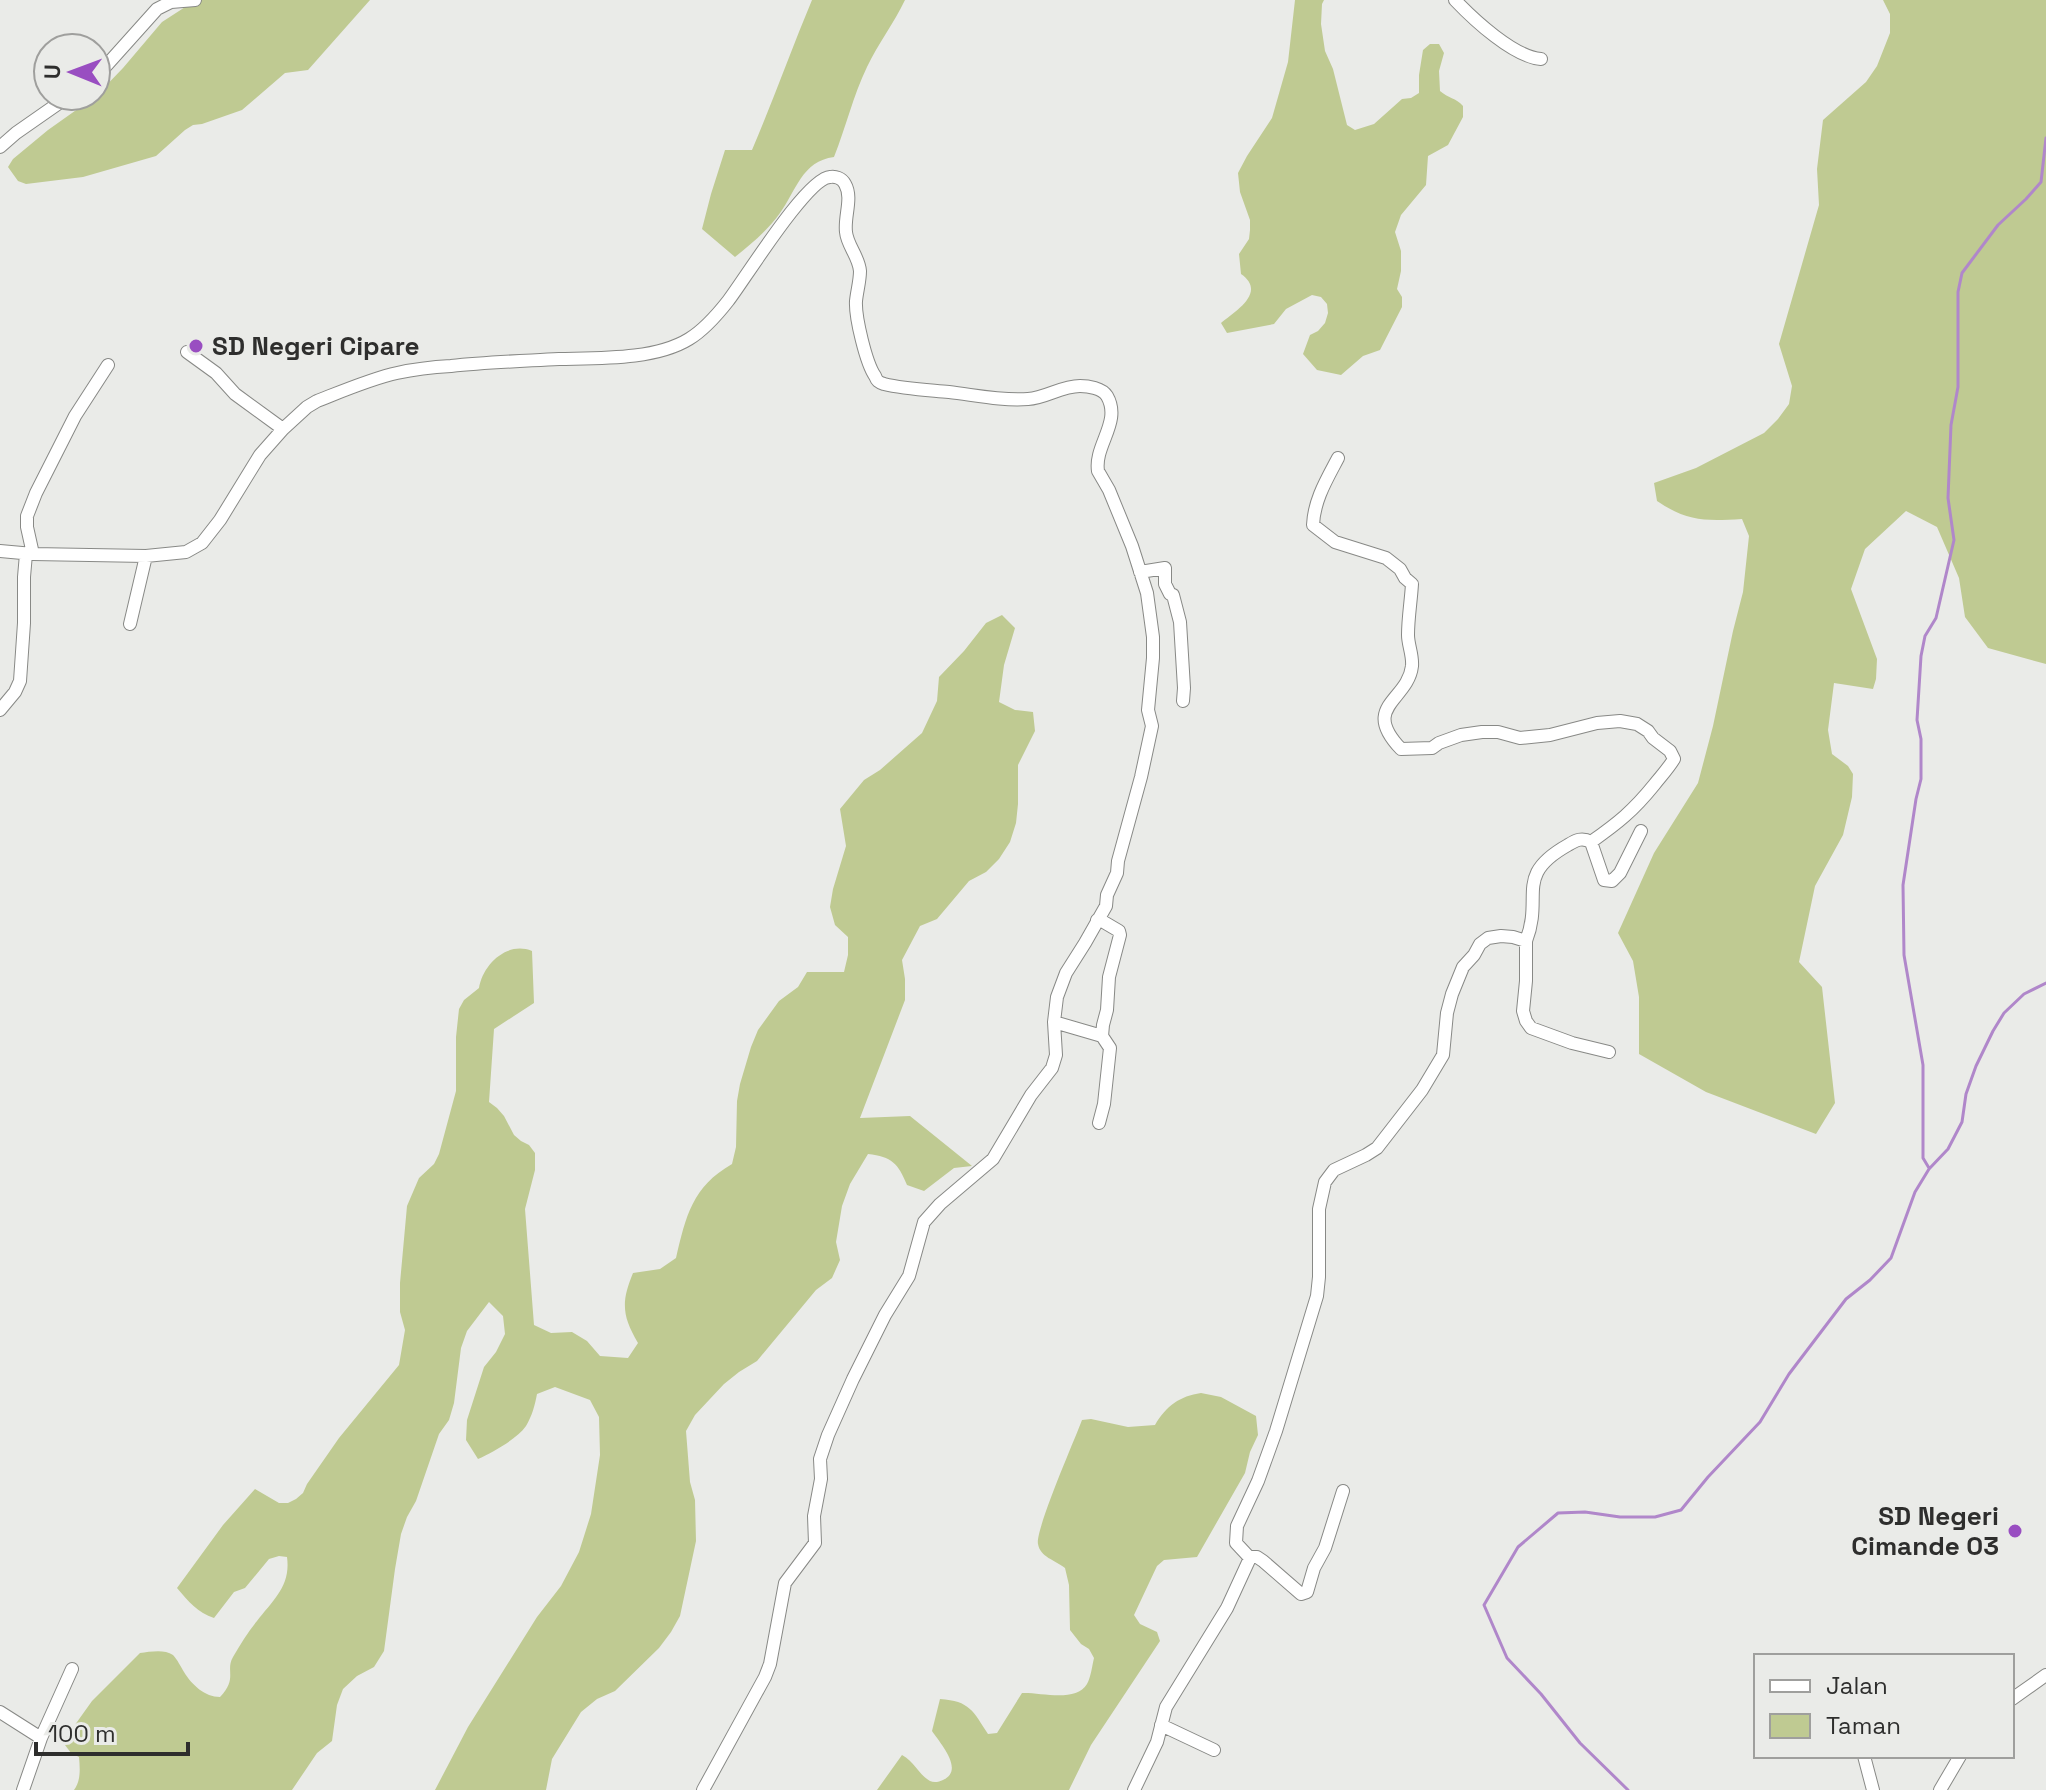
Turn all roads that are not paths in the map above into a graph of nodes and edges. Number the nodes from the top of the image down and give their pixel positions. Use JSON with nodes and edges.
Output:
{"nodes":[{"id":1,"x":195,"y":0,"type":"edge"},
{"id":2,"x":1455,"y":0,"type":"edge"},
{"id":3,"x":112,"y":59,"type":"edge"},
{"id":4,"x":1541,"y":59,"type":"dead end"},
{"id":5,"x":46,"y":112,"type":"edge"},
{"id":6,"x":0,"y":147,"type":"edge"},
{"id":7,"x":187,"y":352,"type":"dead end"},
{"id":8,"x":108,"y":365,"type":"dead end"},
{"id":9,"x":283,"y":429,"type":"junction"},
{"id":10,"x":1338,"y":458,"type":"dead end"},
{"id":11,"x":0,"y":551,"type":"edge"},
{"id":12,"x":29,"y":554,"type":"junction"},
{"id":13,"x":146,"y":556,"type":"junction"},
{"id":14,"x":1140,"y":572,"type":"junction"},
{"id":15,"x":130,"y":624,"type":"dead end"},
{"id":16,"x":1183,"y":701,"type":"dead end"},
{"id":17,"x":0,"y":710,"type":"edge"},
{"id":18,"x":1641,"y":831,"type":"dead end"},
{"id":19,"x":1591,"y":842,"type":"junction"},
{"id":20,"x":1097,"y":920,"type":"junction"},
{"id":21,"x":1526,"y":941,"type":"junction"},
{"id":22,"x":1054,"y":1022,"type":"junction"},
{"id":23,"x":1102,"y":1036,"type":"junction"},
{"id":24,"x":1609,"y":1052,"type":"dead end"},
{"id":25,"x":1099,"y":1123,"type":"dead end"},
{"id":26,"x":1343,"y":1491,"type":"dead end"},
{"id":27,"x":1250,"y":1557,"type":"junction"},
{"id":28,"x":72,"y":1669,"type":"dead end"},
{"id":29,"x":2046,"y":1675,"type":"edge"},
{"id":30,"x":2014,"y":1698,"type":"edge"},
{"id":31,"x":0,"y":1712,"type":"edge"},
{"id":32,"x":1161,"y":1725,"type":"junction"},
{"id":33,"x":41,"y":1738,"type":"junction"},
{"id":34,"x":1214,"y":1750,"type":"dead end"},
{"id":35,"x":1865,"y":1758,"type":"edge"},
{"id":36,"x":1959,"y":1758,"type":"edge"},
{"id":37,"x":23,"y":1790,"type":"edge"},
{"id":38,"x":703,"y":1790,"type":"edge"},
{"id":39,"x":1134,"y":1790,"type":"edge"},
{"id":40,"x":1873,"y":1790,"type":"edge"},
{"id":41,"x":1940,"y":1790,"type":"edge"}],
"edges":[{"from":1,"to":3,"type":"street"},
{"from":2,"to":4,"type":"street"},
{"from":5,"to":6,"type":"street"},
{"from":7,"to":9,"type":"street"},
{"from":8,"to":12,"type":"street"},
{"from":9,"to":13,"type":"street"},
{"from":9,"to":14,"type":"street"},
{"from":10,"to":19,"type":"street"},
{"from":11,"to":12,"type":"street"},
{"from":12,"to":13,"type":"street"},
{"from":12,"to":17,"type":"street"},
{"from":13,"to":15,"type":"street"},
{"from":14,"to":16,"type":"street"},
{"from":14,"to":20,"type":"street"},
{"from":18,"to":19,"type":"street"},
{"from":19,"to":21,"type":"street"},
{"from":20,"to":22,"type":"street"},
{"from":20,"to":23,"type":"street"},
{"from":21,"to":24,"type":"street"},
{"from":21,"to":27,"type":"street"},
{"from":22,"to":23,"type":"street"},
{"from":22,"to":38,"type":"street"},
{"from":23,"to":25,"type":"street"},
{"from":26,"to":27,"type":"street"},
{"from":27,"to":32,"type":"street"},
{"from":28,"to":33,"type":"street"},
{"from":29,"to":30,"type":"street"},
{"from":31,"to":33,"type":"street"},
{"from":32,"to":34,"type":"street"},
{"from":32,"to":39,"type":"street"},
{"from":33,"to":37,"type":"street"},
{"from":35,"to":40,"type":"street"},
{"from":36,"to":41,"type":"street"}]}
